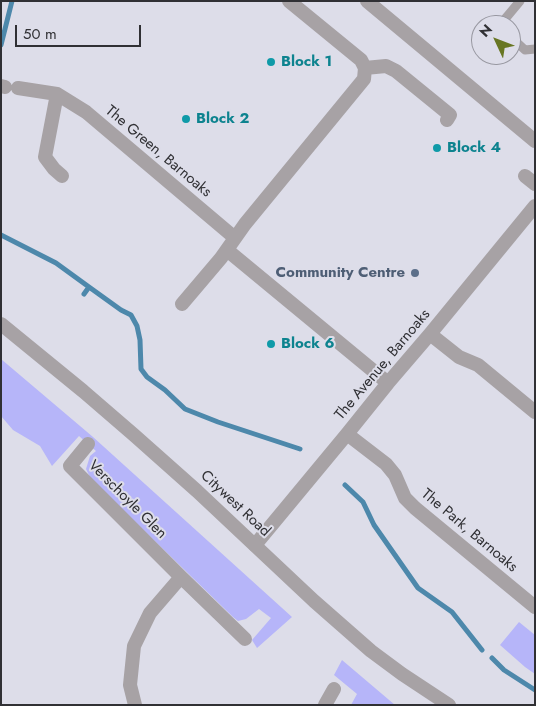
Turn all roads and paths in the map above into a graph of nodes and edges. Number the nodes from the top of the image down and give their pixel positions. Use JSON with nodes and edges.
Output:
{"nodes":[{"id":1,"x":289,"y":1,"type":"edge"},
{"id":2,"x":367,"y":1,"type":"edge"},
{"id":3,"x":520,"y":1,"type":"edge"},
{"id":4,"x":508,"y":15,"type":"edge"},
{"id":5,"x":521,"y":46,"type":"edge"},
{"id":6,"x":535,"y":49,"type":"edge"},
{"id":7,"x":365,"y":68,"type":"junction"},
{"id":8,"x":8,"y":87,"type":"edge"},
{"id":9,"x":57,"y":94,"type":"junction"},
{"id":10,"x":447,"y":120,"type":"dead end"},
{"id":11,"x":535,"y":141,"type":"edge"},
{"id":12,"x":62,"y":176,"type":"dead end"},
{"id":13,"x":535,"y":206,"type":"edge"},
{"id":14,"x":235,"y":238,"type":"junction"},
{"id":15,"x":227,"y":250,"type":"junction"},
{"id":16,"x":182,"y":304,"type":"dead end"},
{"id":17,"x":1,"y":324,"type":"edge"},
{"id":18,"x":430,"y":334,"type":"junction"},
{"id":19,"x":388,"y":383,"type":"junction"},
{"id":20,"x":535,"y":412,"type":"edge"},
{"id":21,"x":347,"y":434,"type":"junction"},
{"id":22,"x":88,"y":444,"type":"dead end"},
{"id":23,"x":255,"y":545,"type":"junction"},
{"id":24,"x":181,"y":577,"type":"junction"},
{"id":25,"x":535,"y":607,"type":"edge"},
{"id":26,"x":245,"y":639,"type":"dead end"},
{"id":27,"x":334,"y":689,"type":"dead end"},
{"id":28,"x":433,"y":700,"type":"edge"},
{"id":29,"x":135,"y":705,"type":"edge"},
{"id":30,"x":325,"y":705,"type":"edge"},
{"id":31,"x":449,"y":705,"type":"edge"}],
"edges":[{"from":1,"to":7,"type":"street"},
{"from":2,"to":11,"type":"street"},
{"from":3,"to":4,"type":"lane"},
{"from":5,"to":6,"type":"lane"},
{"from":7,"to":10,"type":"street"},
{"from":7,"to":14,"type":"street"},
{"from":8,"to":9,"type":"street","name":"The Green, Barnoaks"},
{"from":9,"to":12,"type":"street"},
{"from":9,"to":14,"type":"street","name":"The Green, Barnoaks"},
{"from":13,"to":18,"type":"street","name":"The Avenue, Barnoaks"},
{"from":14,"to":15,"type":"street"},
{"from":15,"to":16,"type":"street"},
{"from":15,"to":19,"type":"street"},
{"from":17,"to":23,"type":"street","name":"Citywest Road"},
{"from":18,"to":19,"type":"street","name":"The Avenue, Barnoaks"},
{"from":18,"to":20,"type":"street"},
{"from":19,"to":21,"type":"street","name":"The Avenue, Barnoaks"},
{"from":21,"to":23,"type":"street","name":"The Avenue, Barnoaks"},
{"from":21,"to":25,"type":"street","name":"The Park, Barnoaks"},
{"from":22,"to":24,"type":"street","name":"Verschoyle Glen"},
{"from":23,"to":28,"type":"street","name":"Citywest Road"},
{"from":24,"to":26,"type":"street","name":"Verschoyle Glen"},
{"from":24,"to":29,"type":"street"},
{"from":27,"to":30,"type":"street"},
{"from":28,"to":31,"type":"street","name":"Citywest Road"}]}
